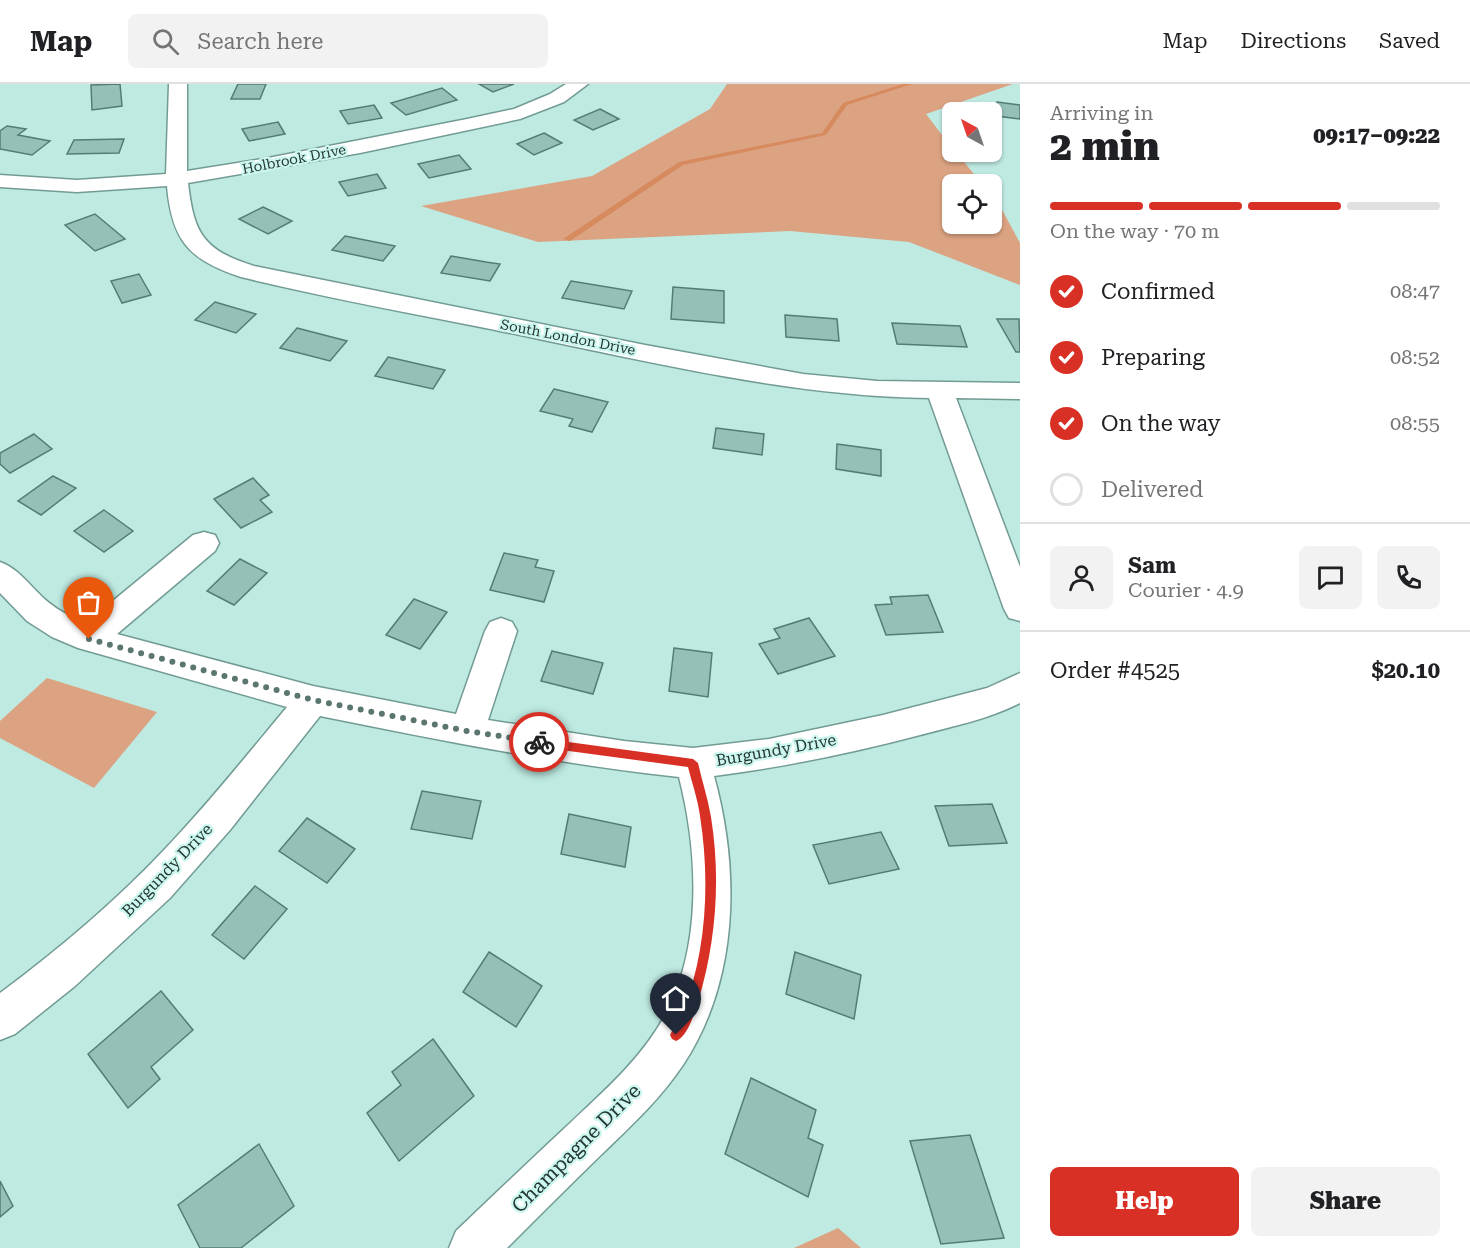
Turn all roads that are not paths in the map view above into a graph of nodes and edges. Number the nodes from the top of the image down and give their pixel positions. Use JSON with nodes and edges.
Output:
{"nodes":[{"id":1,"x":178,"y":84,"type":"edge"},
{"id":2,"x":579,"y":84,"type":"edge"},
{"id":3,"x":177,"y":179,"type":"junction"},
{"id":4,"x":0,"y":181,"type":"edge"},
{"id":5,"x":940,"y":391,"type":"junction"},
{"id":6,"x":1020,"y":391,"type":"edge"},
{"id":7,"x":204,"y":543,"type":"dead end"},
{"id":8,"x":0,"y":574,"type":"edge"},
{"id":9,"x":1020,"y":609,"type":"edge"},
{"id":10,"x":501,"y":631,"type":"dead end"},
{"id":11,"x":89,"y":639,"type":"junction"},
{"id":12,"x":1020,"y":687,"type":"edge"},
{"id":13,"x":313,"y":700,"type":"junction"},
{"id":14,"x":467,"y":731,"type":"junction"},
{"id":15,"x":693,"y":763,"type":"junction"},
{"id":16,"x":0,"y":1019,"type":"edge"},
{"id":17,"x":473,"y":1248,"type":"edge"}],
"edges":[{"from":1,"to":3,"type":"street","name":"South London Drive"},
{"from":2,"to":3,"type":"street","name":"Holbrook Drive"},
{"from":3,"to":4,"type":"street","name":"Holbrook Drive"},
{"from":3,"to":5,"type":"street","name":"South London Drive"},
{"from":5,"to":6,"type":"street","name":"South London Drive"},
{"from":5,"to":9,"type":"street"},
{"from":7,"to":11,"type":"street"},
{"from":8,"to":11,"type":"street","name":"Burgundy Drive"},
{"from":10,"to":14,"type":"street"},
{"from":11,"to":13,"type":"street","name":"Burgundy Drive"},
{"from":12,"to":15,"type":"street","name":"Burgundy Drive"},
{"from":13,"to":14,"type":"street","name":"Burgundy Drive"},
{"from":13,"to":16,"type":"street","name":"Burgundy Drive"},
{"from":14,"to":15,"type":"street","name":"Burgundy Drive"},
{"from":15,"to":17,"type":"street","name":"Champagne Drive"}]}
